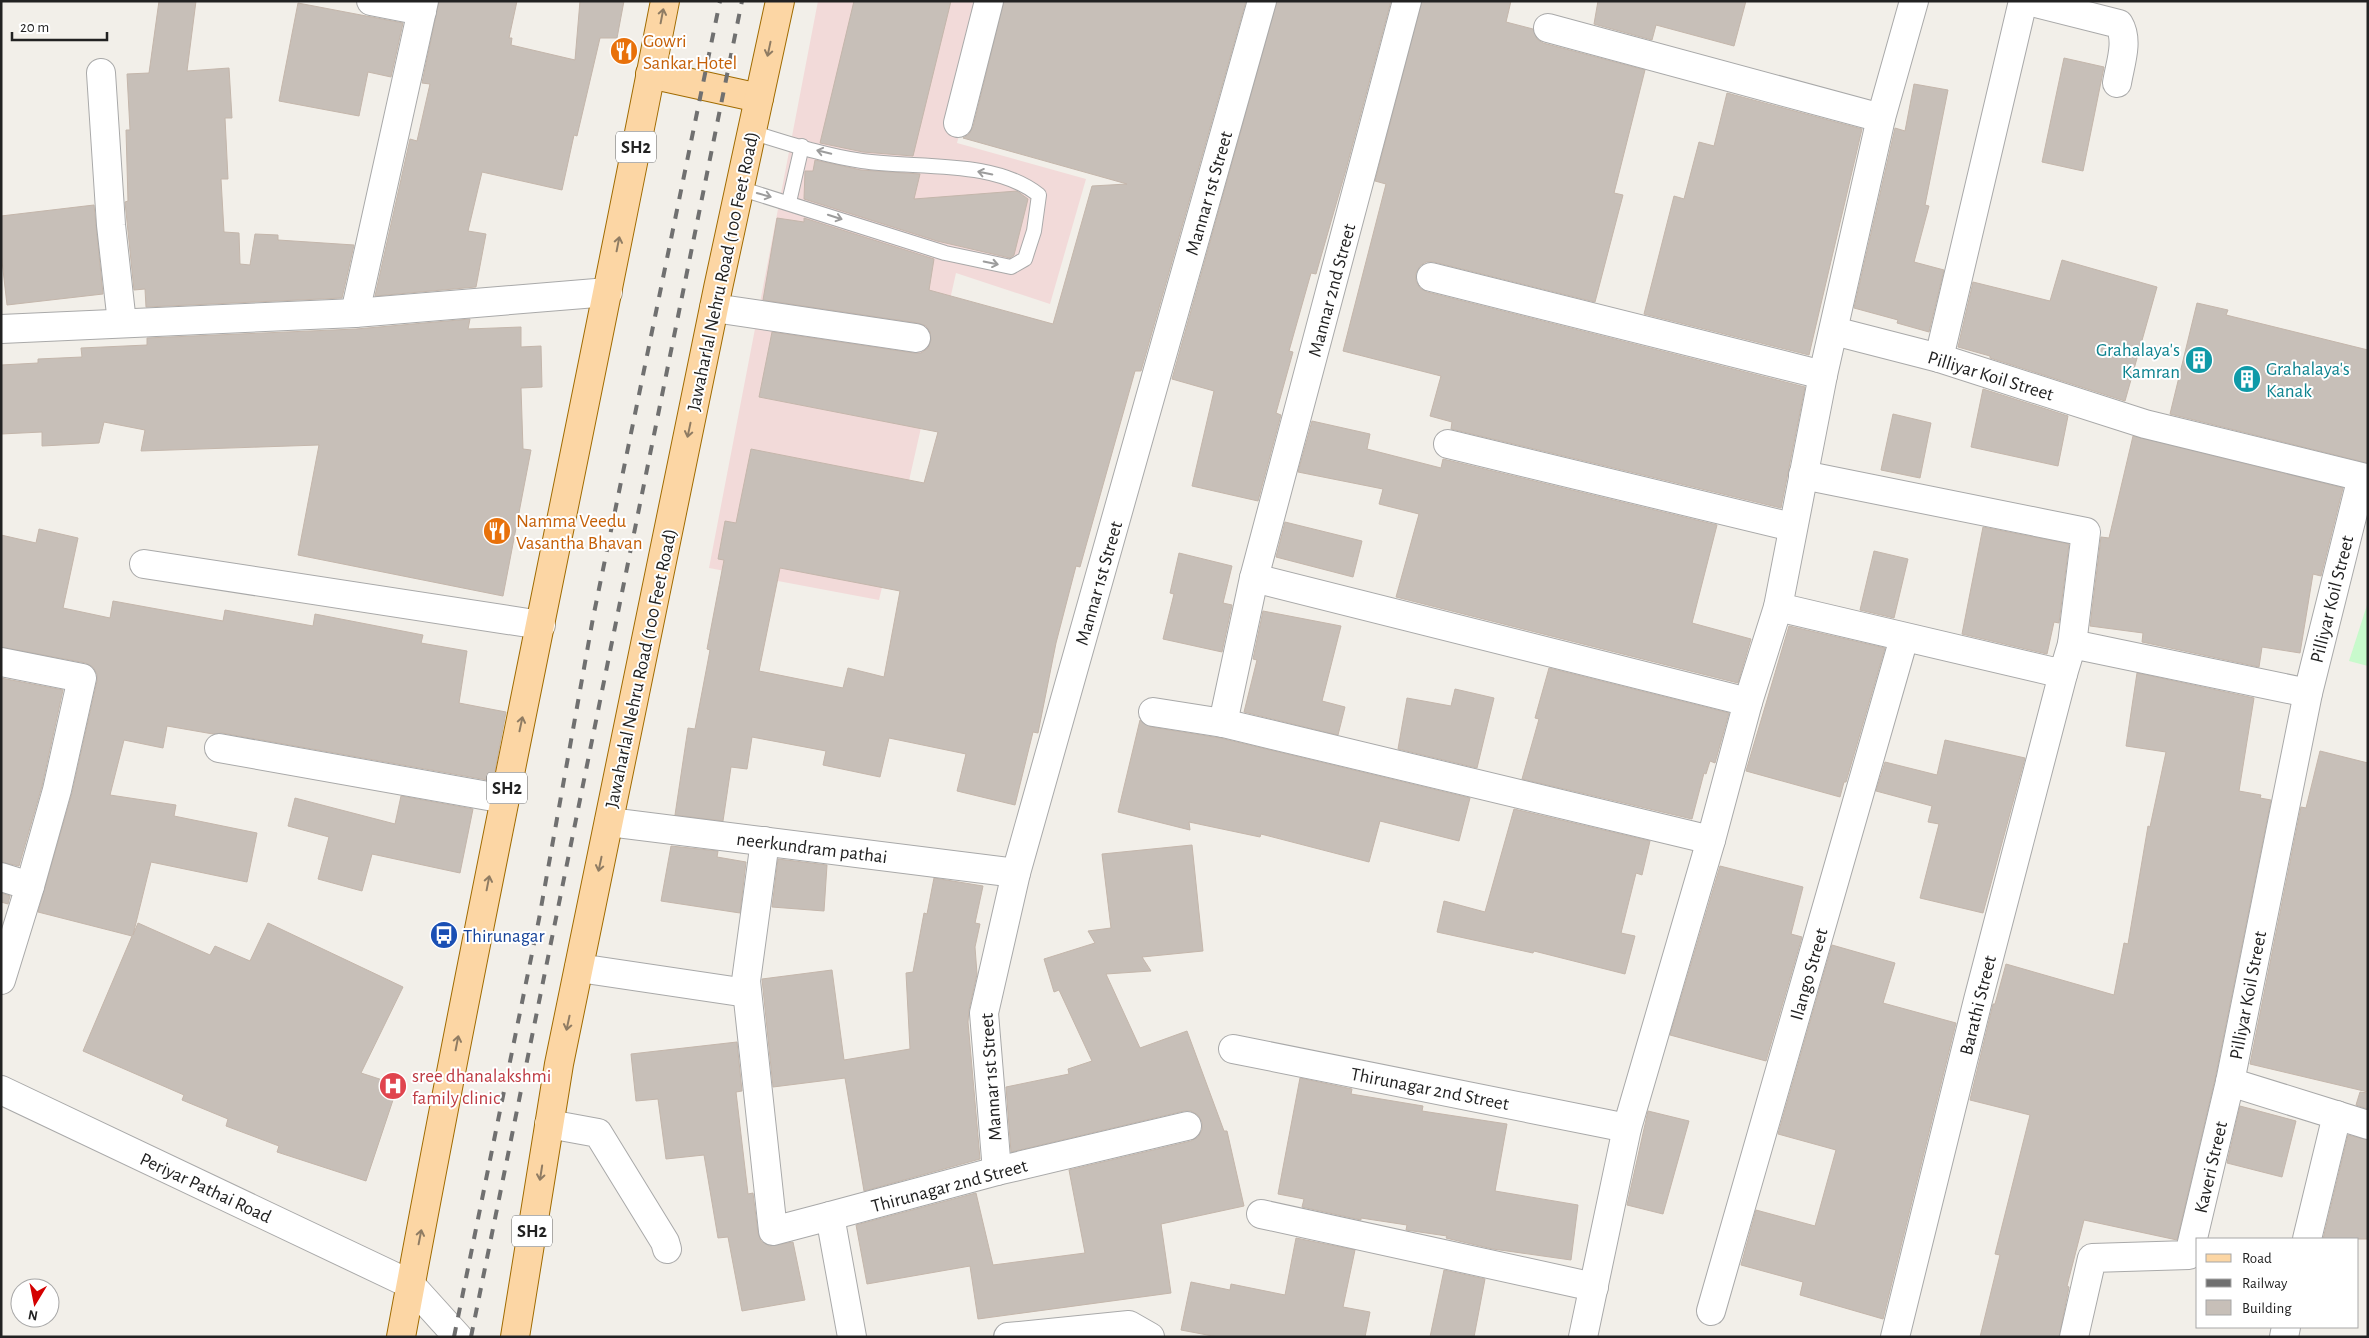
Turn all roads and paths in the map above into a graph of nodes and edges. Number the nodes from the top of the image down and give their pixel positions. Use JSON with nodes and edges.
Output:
{"nodes":[{"id":1,"x":371,"y":1,"type":"edge"},
{"id":2,"x":664,"y":1,"type":"edge"},
{"id":3,"x":780,"y":1,"type":"edge"},
{"id":4,"x":989,"y":1,"type":"edge"},
{"id":5,"x":1262,"y":1,"type":"edge"},
{"id":6,"x":1407,"y":1,"type":"edge"},
{"id":7,"x":1914,"y":1,"type":"edge"},
{"id":8,"x":2024,"y":1,"type":"edge"},
{"id":9,"x":2028,"y":1,"type":"edge"},
{"id":10,"x":423,"y":6,"type":"edge"},
{"id":11,"x":1548,"y":28,"type":"dead end"},
{"id":12,"x":101,"y":73,"type":"dead end"},
{"id":13,"x":650,"y":74,"type":"junction"},
{"id":14,"x":2117,"y":83,"type":"dead end"},
{"id":15,"x":759,"y":98,"type":"junction"},
{"id":16,"x":1881,"y":118,"type":"junction"},
{"id":17,"x":958,"y":123,"type":"dead end"},
{"id":18,"x":751,"y":132,"type":"junction"},
{"id":19,"x":802,"y":146,"type":"junction"},
{"id":20,"x":739,"y":188,"type":"junction"},
{"id":21,"x":789,"y":202,"type":"junction"},
{"id":22,"x":1431,"y":277,"type":"dead end"},
{"id":23,"x":608,"y":292,"type":"junction"},
{"id":24,"x":714,"y":308,"type":"junction"},
{"id":25,"x":355,"y":313,"type":"junction"},
{"id":26,"x":122,"y":323,"type":"junction"},
{"id":27,"x":1,"y":329,"type":"edge"},
{"id":28,"x":1834,"y":331,"type":"junction"},
{"id":29,"x":916,"y":338,"type":"dead end"},
{"id":30,"x":1939,"y":358,"type":"junction"},
{"id":31,"x":1824,"y":375,"type":"junction"},
{"id":32,"x":1448,"y":444,"type":"dead end"},
{"id":33,"x":1803,"y":475,"type":"junction"},
{"id":34,"x":1792,"y":527,"type":"junction"},
{"id":35,"x":144,"y":564,"type":"dead end"},
{"id":36,"x":1254,"y":578,"type":"junction"},
{"id":37,"x":1778,"y":607,"type":"junction"},
{"id":38,"x":541,"y":625,"type":"junction"},
{"id":39,"x":1904,"y":638,"type":"junction"},
{"id":40,"x":2072,"y":644,"type":"junction"},
{"id":41,"x":1,"y":662,"type":"edge"},
{"id":42,"x":2063,"y":674,"type":"junction"},
{"id":43,"x":2308,"y":693,"type":"junction"},
{"id":44,"x":1748,"y":702,"type":"junction"},
{"id":45,"x":1153,"y":712,"type":"dead end"},
{"id":46,"x":1223,"y":723,"type":"junction"},
{"id":47,"x":219,"y":748,"type":"dead end"},
{"id":48,"x":505,"y":799,"type":"junction"},
{"id":49,"x":609,"y":822,"type":"junction"},
{"id":50,"x":1711,"y":840,"type":"junction"},
{"id":51,"x":765,"y":841,"type":"junction"},
{"id":52,"x":1016,"y":873,"type":"junction"},
{"id":53,"x":1,"y":877,"type":"edge"},
{"id":54,"x":30,"y":886,"type":"junction"},
{"id":55,"x":579,"y":968,"type":"junction"},
{"id":56,"x":1,"y":980,"type":"edge"},
{"id":57,"x":747,"y":993,"type":"junction"},
{"id":58,"x":1232,"y":1049,"type":"dead end"},
{"id":59,"x":2230,"y":1082,"type":"junction"},
{"id":60,"x":1,"y":1090,"type":"edge"},
{"id":61,"x":2337,"y":1115,"type":"junction"},
{"id":62,"x":549,"y":1124,"type":"junction"},
{"id":63,"x":2368,"y":1125,"type":"edge"},
{"id":64,"x":1187,"y":1126,"type":"dead end"},
{"id":65,"x":1627,"y":1128,"type":"junction"},
{"id":66,"x":997,"y":1171,"type":"junction"},
{"id":67,"x":1261,"y":1214,"type":"dead end"},
{"id":68,"x":830,"y":1216,"type":"junction"},
{"id":69,"x":2307,"y":1238,"type":"edge"},
{"id":70,"x":667,"y":1249,"type":"dead end"},
{"id":71,"x":410,"y":1284,"type":"junction"},
{"id":72,"x":1594,"y":1287,"type":"junction"},
{"id":73,"x":1711,"y":1311,"type":"dead end"},
{"id":74,"x":1136,"y":1333,"type":"edge"},
{"id":75,"x":401,"y":1337,"type":"edge"},
{"id":76,"x":458,"y":1337,"type":"edge"},
{"id":77,"x":515,"y":1337,"type":"edge"},
{"id":78,"x":852,"y":1337,"type":"edge"},
{"id":79,"x":1008,"y":1337,"type":"edge"},
{"id":80,"x":1583,"y":1337,"type":"edge"},
{"id":81,"x":1895,"y":1337,"type":"edge"},
{"id":82,"x":2074,"y":1337,"type":"edge"}],
"edges":[{"from":1,"to":10,"type":"street"},
{"from":13,"to":2,"type":"main road","number":"SH2","one_way":true},
{"from":3,"to":15,"type":"main road","name":"Jawaharlal Nehru Road (100 Feet Road)","number":"SH2","one_way":true},
{"from":4,"to":17,"type":"street"},
{"from":5,"to":52,"type":"street","name":"Mannar 1st Street"},
{"from":6,"to":36,"type":"street","name":"Mannar 2nd Street"},
{"from":7,"to":16,"type":"street"},
{"from":8,"to":30,"type":"street"},
{"from":9,"to":14,"type":"street"},
{"from":10,"to":25,"type":"street"},
{"from":11,"to":16,"type":"street"},
{"from":12,"to":26,"type":"street"},
{"from":13,"to":15,"type":"main road"},
{"from":23,"to":13,"type":"main road","number":"SH2","one_way":true},
{"from":15,"to":18,"type":"main road","name":"Jawaharlal Nehru Road (100 Feet Road)","number":"SH2"},
{"from":16,"to":28,"type":"street"},
{"from":18,"to":19,"type":"lane"},
{"from":18,"to":20,"type":"main road","name":"Jawaharlal Nehru Road (100 Feet Road)","number":"SH2"},
{"from":19,"to":21,"type":"lane"},
{"from":21,"to":19,"type":"lane","one_way":true},
{"from":20,"to":21,"type":"lane","one_way":true},
{"from":20,"to":24,"type":"main road","name":"Jawaharlal Nehru Road (100 Feet Road)","number":"SH2"},
{"from":22,"to":31,"type":"street"},
{"from":23,"to":25,"type":"street"},
{"from":23,"to":38,"type":"main road","number":"SH2"},
{"from":24,"to":29,"type":"street"},
{"from":24,"to":49,"type":"main road","name":"Jawaharlal Nehru Road (100 Feet Road)","number":"SH2","one_way":true},
{"from":25,"to":26,"type":"street"},
{"from":26,"to":27,"type":"street"},
{"from":28,"to":30,"type":"street","name":"Pilliyar Koil Street"},
{"from":28,"to":31,"type":"street"},
{"from":30,"to":43,"type":"street","name":"Pilliyar Koil Street"},
{"from":31,"to":33,"type":"street"},
{"from":32,"to":34,"type":"street"},
{"from":33,"to":34,"type":"street"},
{"from":33,"to":40,"type":"street","name":"Barathi Street"},
{"from":34,"to":37,"type":"street"},
{"from":35,"to":38,"type":"street"},
{"from":36,"to":44,"type":"street"},
{"from":36,"to":46,"type":"street","name":"Mannar 2nd Street"},
{"from":37,"to":39,"type":"street"},
{"from":37,"to":44,"type":"street"},
{"from":48,"to":38,"type":"main road","number":"SH2","one_way":true},
{"from":39,"to":42,"type":"street"},
{"from":39,"to":73,"type":"street","name":"Ilango Street"},
{"from":40,"to":42,"type":"street","name":"Barathi Street"},
{"from":40,"to":43,"type":"street"},
{"from":41,"to":54,"type":"street"},
{"from":42,"to":81,"type":"street","name":"Barathi Street"},
{"from":43,"to":59,"type":"street","name":"Pilliyar Koil Street"},
{"from":44,"to":50,"type":"street"},
{"from":45,"to":46,"type":"street"},
{"from":46,"to":50,"type":"street"},
{"from":47,"to":48,"type":"street"},
{"from":71,"to":48,"type":"main road","number":"SH2","one_way":true},
{"from":49,"to":51,"type":"street","name":"neerkundram pathai"},
{"from":49,"to":55,"type":"main road","name":"Jawaharlal Nehru Road (100 Feet Road)","number":"SH2","one_way":true},
{"from":50,"to":65,"type":"street"},
{"from":51,"to":52,"type":"street","name":"neerkundram pathai"},
{"from":51,"to":57,"type":"street"},
{"from":52,"to":66,"type":"street","name":"Mannar 1st Street"},
{"from":53,"to":54,"type":"street"},
{"from":54,"to":56,"type":"street"},
{"from":55,"to":57,"type":"street"},
{"from":55,"to":62,"type":"main road","name":"Jawaharlal Nehru Road (100 Feet Road)","number":"SH2","one_way":true},
{"from":57,"to":68,"type":"street","name":"Thirunagar 2nd Street"},
{"from":58,"to":65,"type":"street","name":"Thirunagar 2nd Street"},
{"from":59,"to":61,"type":"street"},
{"from":59,"to":82,"type":"street","name":"Kaveri Street"},
{"from":60,"to":71,"type":"street","name":"Periyar Pathai Road"},
{"from":61,"to":63,"type":"street"},
{"from":61,"to":69,"type":"street"},
{"from":62,"to":70,"type":"street"},
{"from":62,"to":77,"type":"main road","name":"Jawaharlal Nehru Road (100 Feet Road)","number":"SH2","one_way":true},
{"from":64,"to":66,"type":"street","name":"Thirunagar 2nd Street"},
{"from":65,"to":72,"type":"street"},
{"from":66,"to":68,"type":"street","name":"Thirunagar 2nd Street"},
{"from":67,"to":72,"type":"street"},
{"from":68,"to":78,"type":"street"},
{"from":71,"to":75,"type":"main road","number":"SH2"},
{"from":71,"to":76,"type":"street"},
{"from":72,"to":80,"type":"street"},
{"from":74,"to":79,"type":"street"}]}
